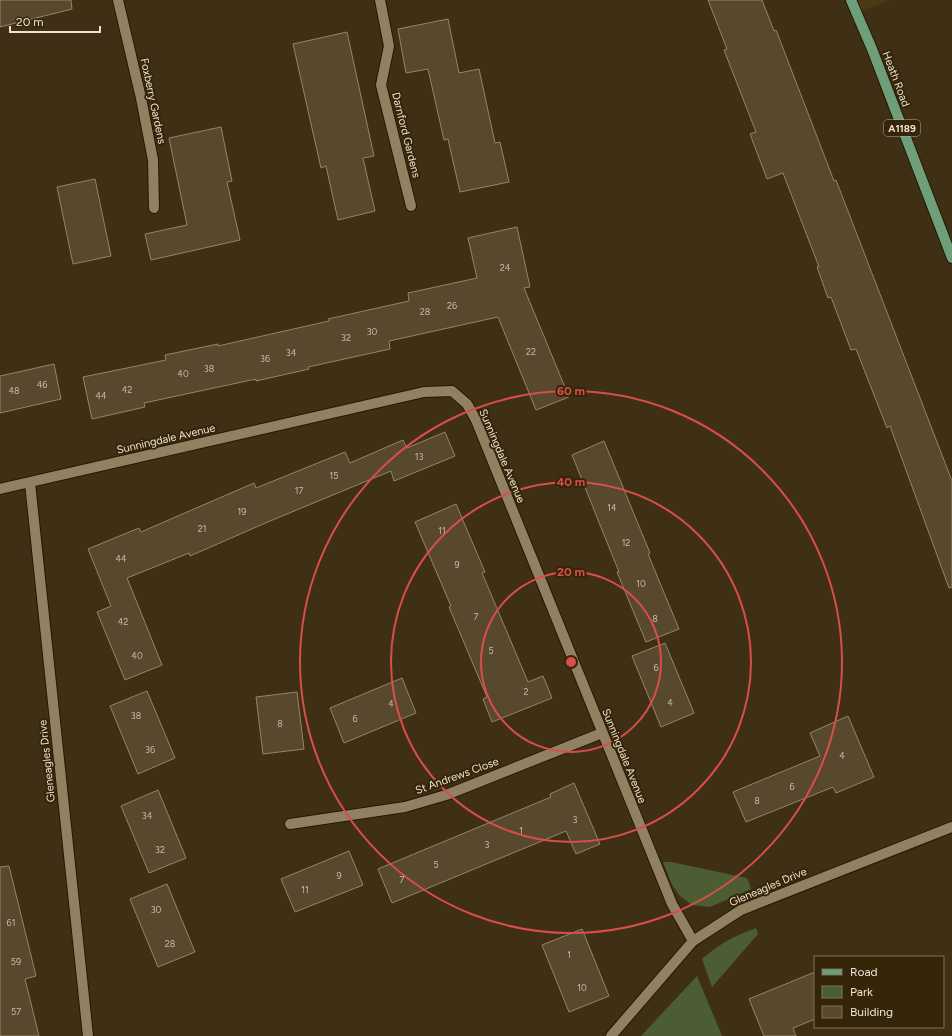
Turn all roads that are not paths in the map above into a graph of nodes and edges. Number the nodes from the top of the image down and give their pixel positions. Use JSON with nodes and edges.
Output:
{"nodes":[{"id":1,"x":118,"y":0,"type":"edge"},
{"id":2,"x":380,"y":0,"type":"edge"},
{"id":3,"x":851,"y":0,"type":"edge"},
{"id":4,"x":411,"y":206,"type":"dead end"},
{"id":5,"x":154,"y":208,"type":"dead end"},
{"id":6,"x":952,"y":258,"type":"edge"},
{"id":7,"x":30,"y":482,"type":"junction"},
{"id":8,"x":0,"y":489,"type":"edge"},
{"id":9,"x":602,"y":733,"type":"junction"},
{"id":10,"x":290,"y":824,"type":"dead end"},
{"id":11,"x":952,"y":827,"type":"edge"},
{"id":12,"x":693,"y":941,"type":"junction"},
{"id":13,"x":88,"y":1036,"type":"edge"},
{"id":14,"x":611,"y":1036,"type":"edge"}],
"edges":[{"from":1,"to":5,"type":"street","name":"Foxberry Gardens"},
{"from":2,"to":4,"type":"street","name":"Darnford Gardens"},
{"from":3,"to":6,"type":"main road","name":"Heath Road","number":"A1189"},
{"from":7,"to":8,"type":"street","name":"Sunningdale Avenue"},
{"from":7,"to":9,"type":"street","name":"Sunningdale Avenue"},
{"from":7,"to":13,"type":"street","name":"Gleneagles Drive"},
{"from":9,"to":10,"type":"street","name":"St Andrews Close"},
{"from":9,"to":12,"type":"street","name":"Sunningdale Avenue"},
{"from":11,"to":12,"type":"street","name":"Gleneagles Drive"},
{"from":12,"to":14,"type":"street","name":"Gleneagles Drive"}]}
